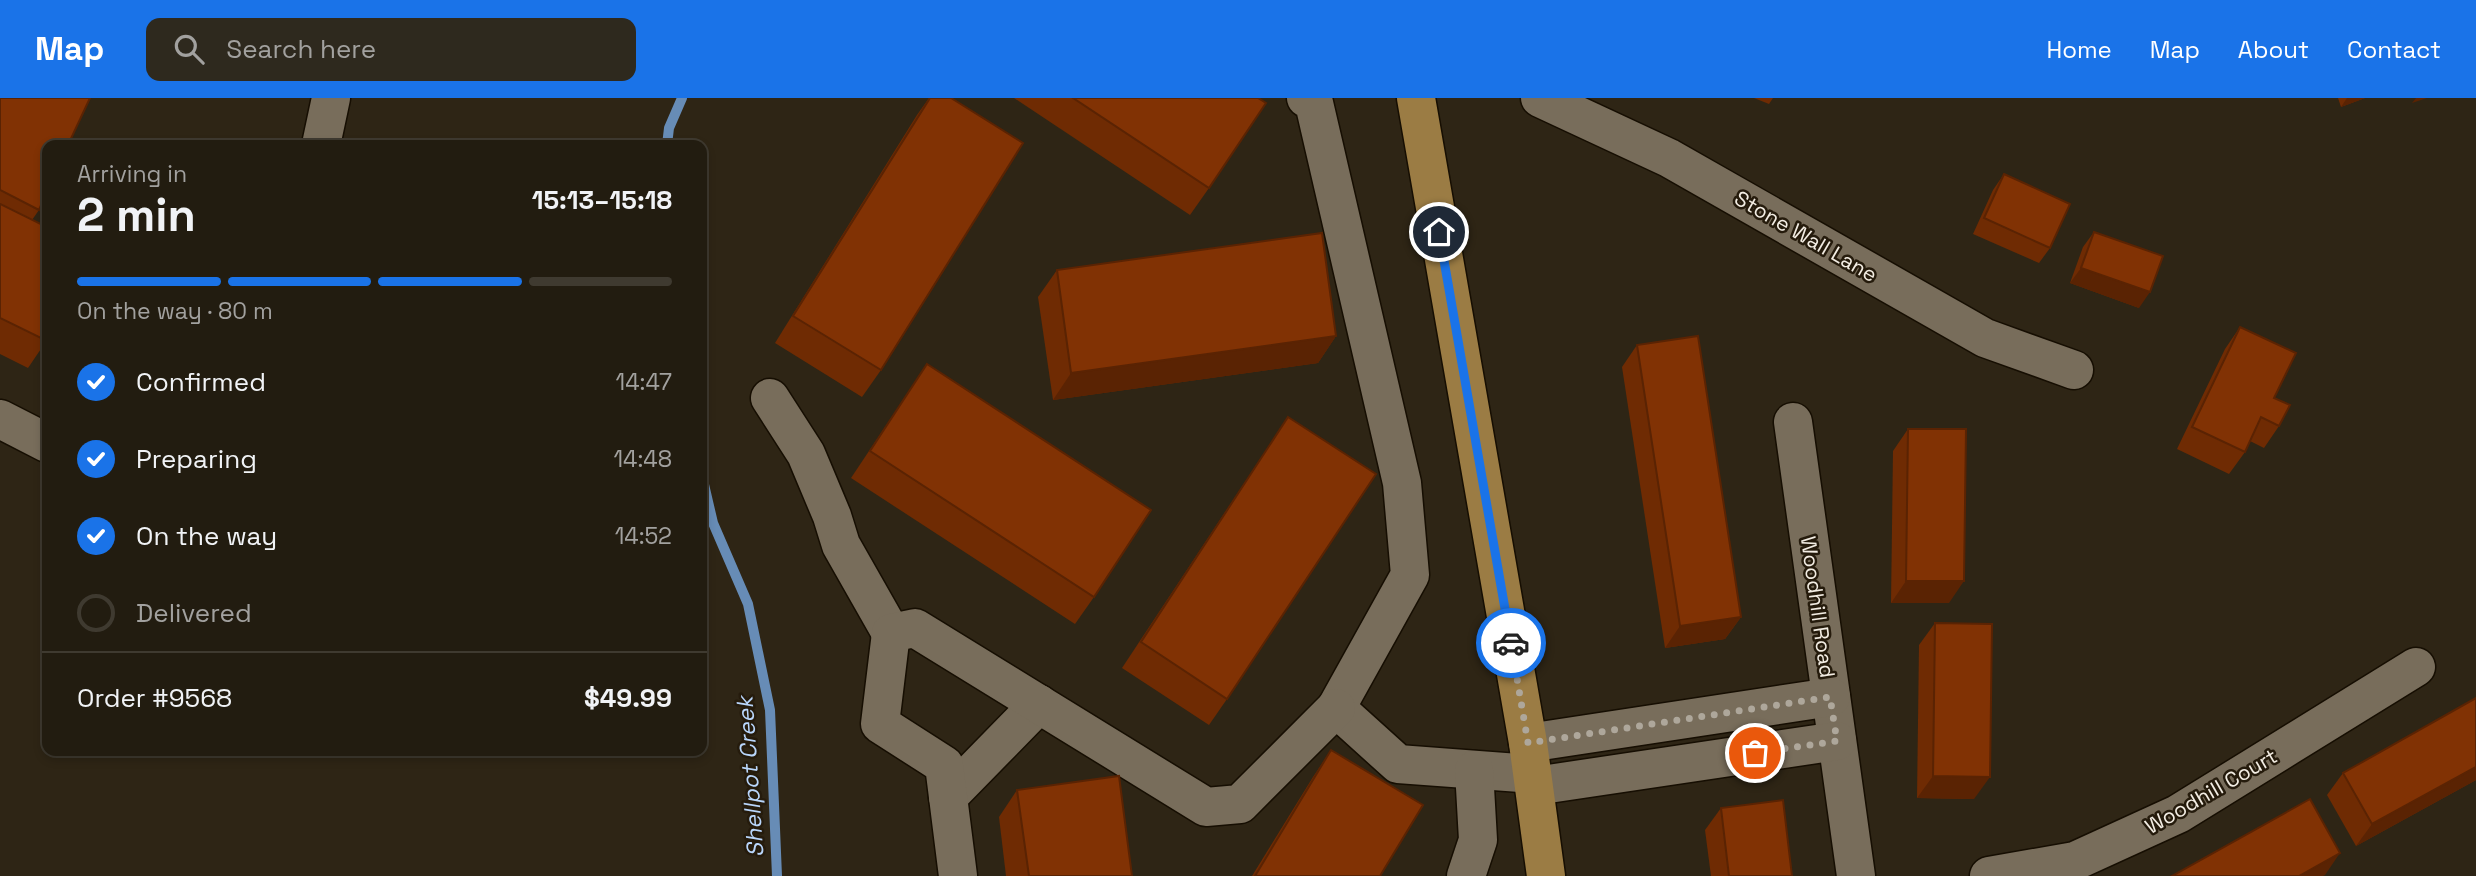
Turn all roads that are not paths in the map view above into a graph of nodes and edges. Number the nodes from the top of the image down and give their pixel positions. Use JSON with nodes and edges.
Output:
{"nodes":[{"id":1,"x":331,"y":98,"type":"edge"},
{"id":2,"x":1306,"y":98,"type":"edge"},
{"id":3,"x":1416,"y":98,"type":"edge"},
{"id":4,"x":1540,"y":98,"type":"edge"},
{"id":5,"x":322,"y":140,"type":"edge"},
{"id":6,"x":2074,"y":370,"type":"dead end"},
{"id":7,"x":770,"y":398,"type":"dead end"},
{"id":8,"x":0,"y":419,"type":"edge"},
{"id":9,"x":1793,"y":422,"type":"dead end"},
{"id":10,"x":42,"y":440,"type":"edge"},
{"id":11,"x":891,"y":633,"type":"junction"},
{"id":12,"x":2416,"y":667,"type":"dead end"},
{"id":13,"x":1830,"y":697,"type":"junction"},
{"id":14,"x":1039,"y":704,"type":"junction"},
{"id":15,"x":1336,"y":708,"type":"junction"},
{"id":16,"x":1837,"y":741,"type":"junction"},
{"id":17,"x":1532,"y":768,"type":"junction"},
{"id":18,"x":1474,"y":770,"type":"junction"},
{"id":19,"x":948,"y":797,"type":"junction"},
{"id":20,"x":958,"y":876,"type":"edge"},
{"id":21,"x":1466,"y":876,"type":"edge"},
{"id":22,"x":1546,"y":876,"type":"edge"},
{"id":23,"x":1856,"y":876,"type":"edge"},
{"id":24,"x":1989,"y":876,"type":"edge"}],
"edges":[{"from":1,"to":5,"type":"street"},
{"from":2,"to":15,"type":"street"},
{"from":3,"to":17,"type":"main road"},
{"from":4,"to":6,"type":"street","name":"Stone Wall Lane"},
{"from":7,"to":11,"type":"street"},
{"from":8,"to":10,"type":"street"},
{"from":9,"to":13,"type":"street","name":"Woodhill Road"},
{"from":11,"to":14,"type":"street"},
{"from":11,"to":19,"type":"street"},
{"from":12,"to":24,"type":"street","name":"Woodhill Court"},
{"from":13,"to":16,"type":"street","name":"Woodhill Road"},
{"from":13,"to":17,"type":"street"},
{"from":14,"to":15,"type":"street"},
{"from":14,"to":19,"type":"street"},
{"from":15,"to":18,"type":"street"},
{"from":16,"to":17,"type":"street"},
{"from":16,"to":23,"type":"street","name":"Woodhill Road"},
{"from":17,"to":18,"type":"street"},
{"from":17,"to":22,"type":"main road"},
{"from":18,"to":21,"type":"street"},
{"from":19,"to":20,"type":"street"}]}
